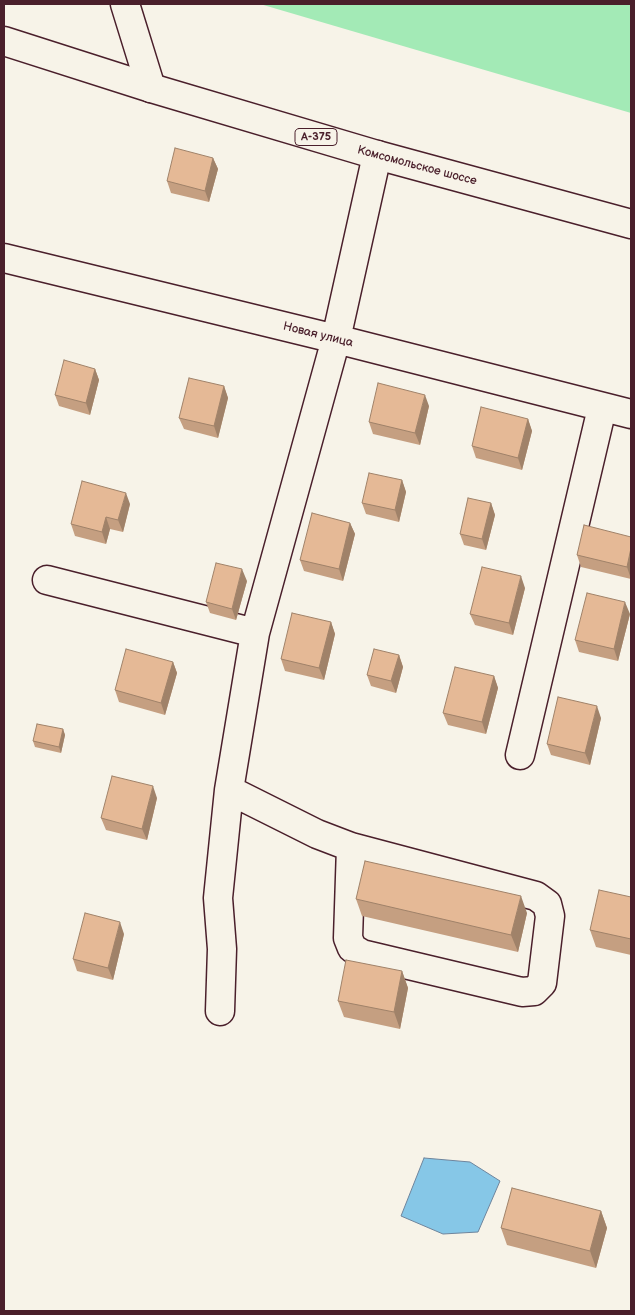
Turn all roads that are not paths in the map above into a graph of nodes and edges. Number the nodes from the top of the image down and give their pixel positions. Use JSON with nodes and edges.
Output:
{"nodes":[{"id":1,"x":125,"y":4,"type":"edge"},
{"id":2,"x":4,"y":41,"type":"edge"},
{"id":3,"x":151,"y":88,"type":"junction"},
{"id":4,"x":377,"y":156,"type":"junction"},
{"id":5,"x":631,"y":224,"type":"edge"},
{"id":6,"x":4,"y":258,"type":"edge"},
{"id":7,"x":336,"y":339,"type":"junction"},
{"id":8,"x":602,"y":408,"type":"junction"},
{"id":9,"x":631,"y":414,"type":"edge"},
{"id":10,"x":47,"y":580,"type":"dead end"},
{"id":11,"x":255,"y":633,"type":"junction"},
{"id":12,"x":520,"y":754,"type":"dead end"},
{"id":13,"x":229,"y":790,"type":"junction"},
{"id":14,"x":351,"y":847,"type":"junction"},
{"id":15,"x":220,"y":1011,"type":"dead end"}],
"edges":[{"from":1,"to":3,"type":"main road"},
{"from":2,"to":3,"type":"main road","name":"Комсомольское шоссе","number":"А-375"},
{"from":3,"to":4,"type":"main road","name":"Комсомольское шоссе","number":"А-375"},
{"from":4,"to":5,"type":"main road","name":"Комсомольское шоссе","number":"А-375"},
{"from":4,"to":7,"type":"main road"},
{"from":6,"to":7,"type":"main road","name":"Новая улица"},
{"from":7,"to":8,"type":"main road","name":"Новая улица"},
{"from":7,"to":11,"type":"main road"},
{"from":8,"to":9,"type":"main road","name":"Новая улица"},
{"from":8,"to":12,"type":"main road"},
{"from":10,"to":11,"type":"main road"},
{"from":11,"to":13,"type":"main road"},
{"from":13,"to":14,"type":"main road"},
{"from":13,"to":15,"type":"main road"},
{"from":14,"to":14,"type":"main road"}]}
